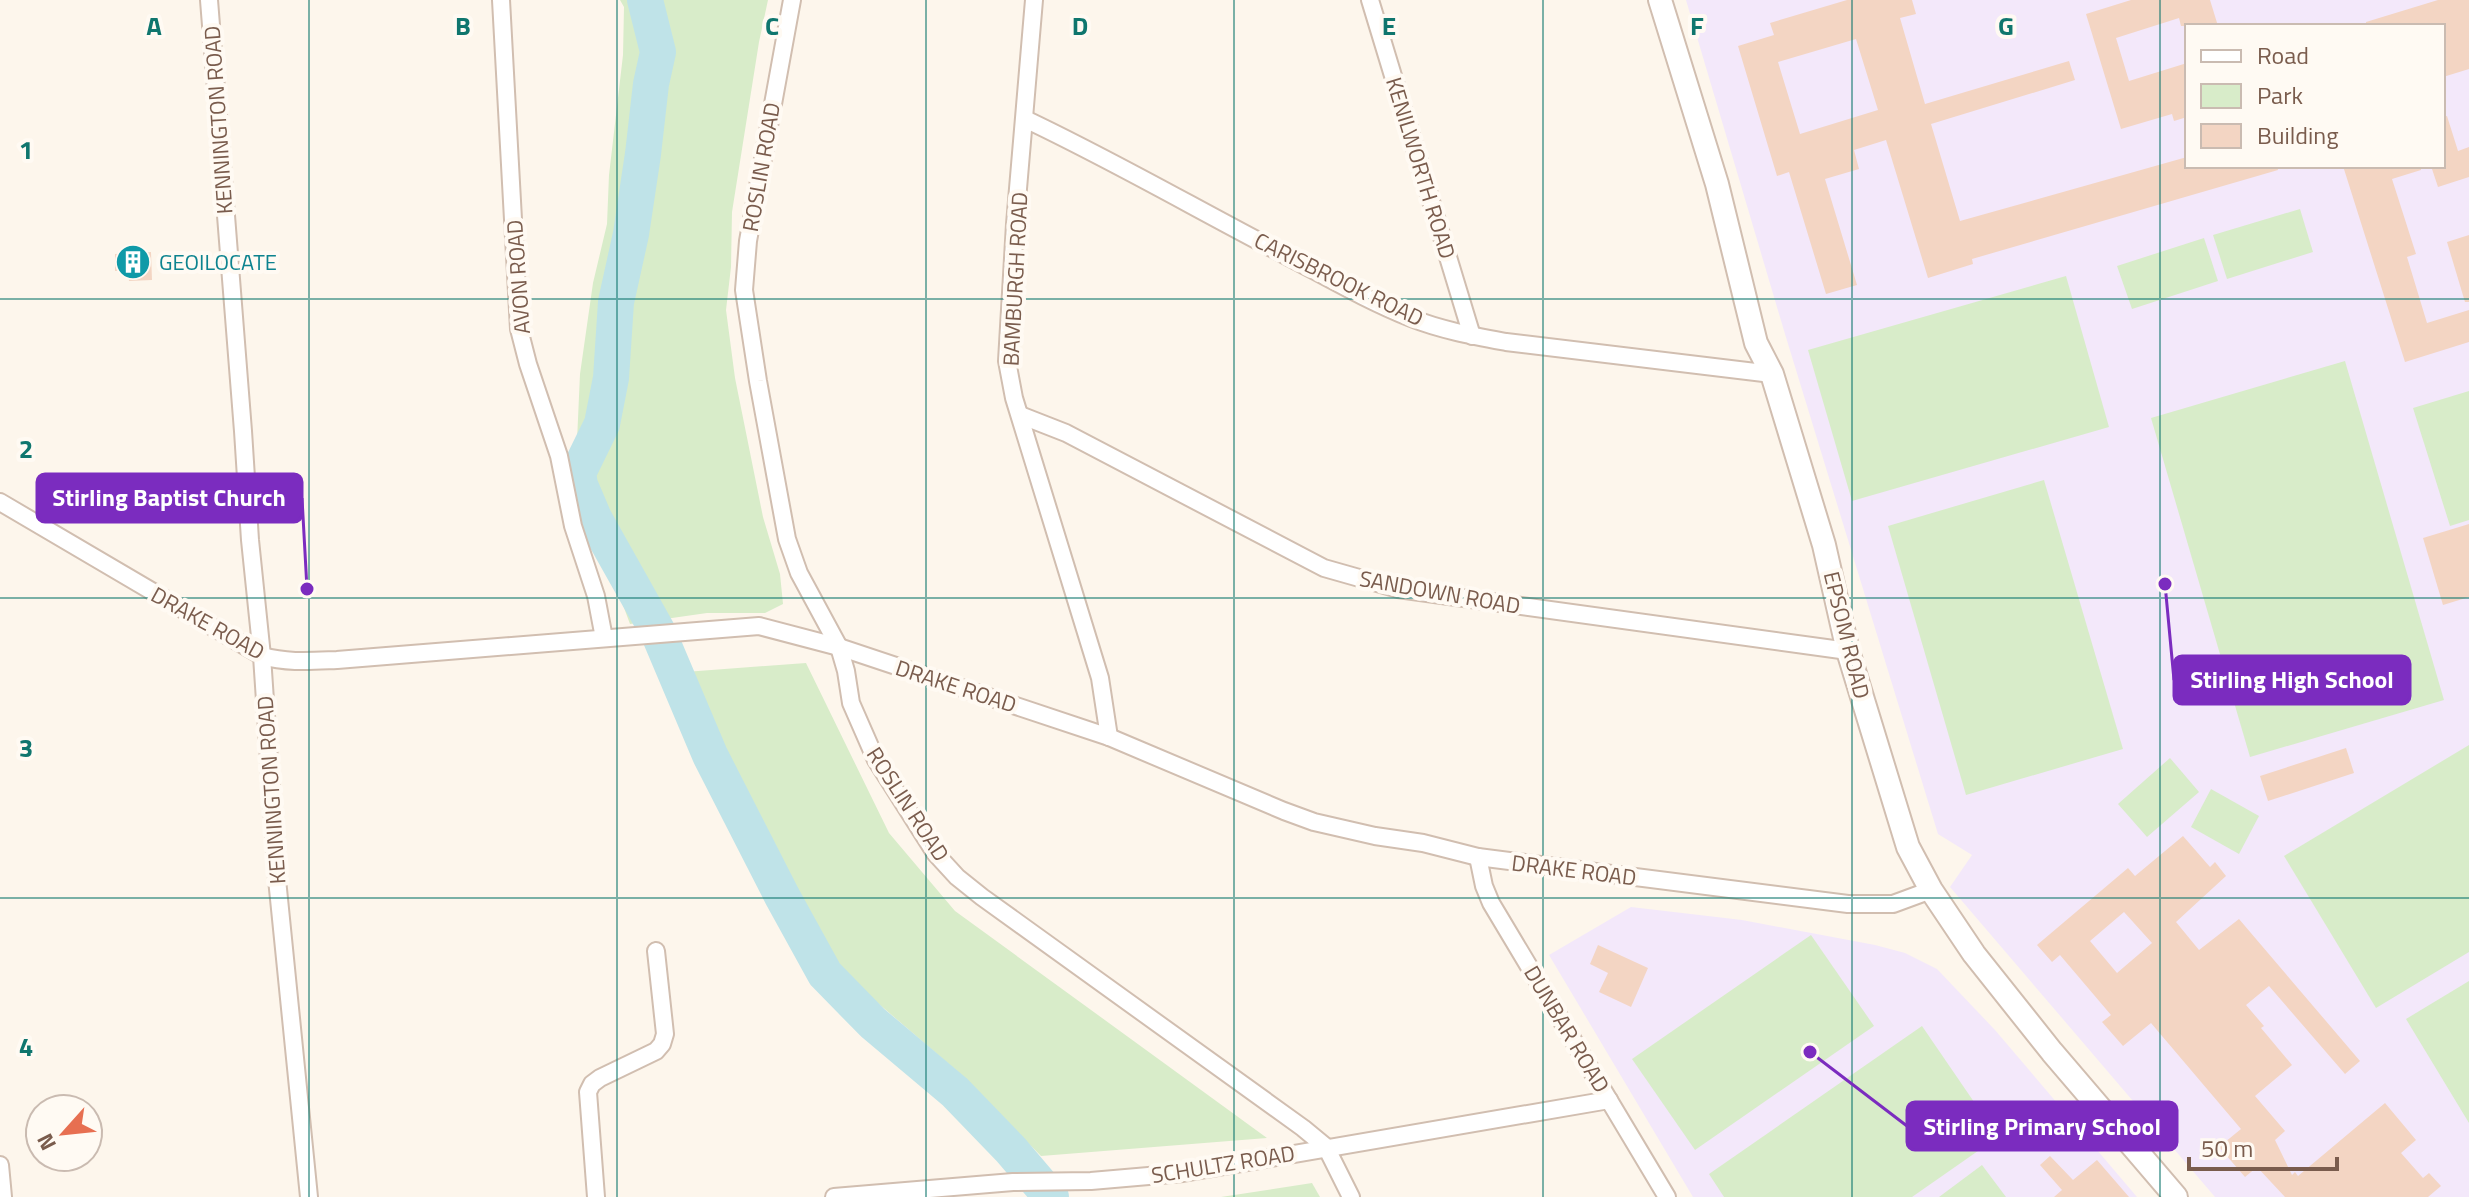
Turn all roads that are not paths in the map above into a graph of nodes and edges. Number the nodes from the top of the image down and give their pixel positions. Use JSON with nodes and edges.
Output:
{"nodes":[{"id":1,"x":209,"y":0,"type":"edge"},
{"id":2,"x":501,"y":0,"type":"edge"},
{"id":3,"x":792,"y":0,"type":"edge"},
{"id":4,"x":1034,"y":0,"type":"edge"},
{"id":5,"x":1370,"y":0,"type":"edge"},
{"id":6,"x":1660,"y":0,"type":"edge"},
{"id":7,"x":1025,"y":119,"type":"junction"},
{"id":8,"x":1472,"y":336,"type":"junction"},
{"id":9,"x":1772,"y":374,"type":"junction"},
{"id":10,"x":1020,"y":415,"type":"junction"},
{"id":11,"x":0,"y":502,"type":"edge"},
{"id":12,"x":604,"y":638,"type":"junction"},
{"id":13,"x":839,"y":647,"type":"junction"},
{"id":14,"x":1848,"y":651,"type":"junction"},
{"id":15,"x":262,"y":656,"type":"junction"},
{"id":16,"x":1109,"y":737,"type":"junction"},
{"id":17,"x":1478,"y":857,"type":"junction"},
{"id":18,"x":1931,"y":890,"type":"junction"},
{"id":19,"x":656,"y":951,"type":"dead end"},
{"id":20,"x":1609,"y":1100,"type":"junction"},
{"id":21,"x":1326,"y":1147,"type":"junction"},
{"id":22,"x":0,"y":1165,"type":"edge"},
{"id":23,"x":922,"y":1194,"type":"edge"},
{"id":24,"x":3,"y":1197,"type":"edge"},
{"id":25,"x":309,"y":1197,"type":"edge"},
{"id":26,"x":596,"y":1197,"type":"edge"},
{"id":27,"x":834,"y":1197,"type":"edge"},
{"id":28,"x":1351,"y":1197,"type":"edge"},
{"id":29,"x":1667,"y":1197,"type":"edge"},
{"id":30,"x":2176,"y":1197,"type":"edge"}],
"edges":[{"from":1,"to":15,"type":"street","name":"KENNINGTON ROAD"},
{"from":2,"to":12,"type":"street","name":"AVON ROAD"},
{"from":3,"to":13,"type":"street","name":"ROSLIN ROAD"},
{"from":4,"to":7,"type":"street","name":"BAMBURGH ROAD"},
{"from":5,"to":8,"type":"street","name":"KENILWORTH ROAD"},
{"from":6,"to":9,"type":"street","name":"EPSOM ROAD"},
{"from":7,"to":8,"type":"street","name":"CARISBROOK ROAD"},
{"from":7,"to":10,"type":"street","name":"BAMBURGH ROAD"},
{"from":8,"to":9,"type":"street","name":"CARISBROOK ROAD"},
{"from":9,"to":14,"type":"street","name":"EPSOM ROAD"},
{"from":10,"to":14,"type":"street","name":"SANDOWN ROAD"},
{"from":10,"to":16,"type":"street","name":"BAMBURGH ROAD"},
{"from":11,"to":15,"type":"street","name":"DRAKE ROAD"},
{"from":12,"to":13,"type":"street","name":"DRAKE ROAD"},
{"from":12,"to":15,"type":"street","name":"DRAKE ROAD"},
{"from":13,"to":16,"type":"street","name":"DRAKE ROAD"},
{"from":13,"to":21,"type":"street","name":"ROSLIN ROAD"},
{"from":14,"to":18,"type":"street","name":"EPSOM ROAD"},
{"from":15,"to":25,"type":"street","name":"KENNINGTON ROAD"},
{"from":16,"to":17,"type":"street","name":"DRAKE ROAD"},
{"from":17,"to":18,"type":"street","name":"DRAKE ROAD"},
{"from":17,"to":20,"type":"street","name":"DUNBAR ROAD"},
{"from":18,"to":30,"type":"street","name":"EPSOM ROAD"},
{"from":19,"to":26,"type":"street"},
{"from":20,"to":21,"type":"street","name":"SCHULTZ ROAD"},
{"from":20,"to":29,"type":"street","name":"DUNBAR ROAD"},
{"from":21,"to":23,"type":"street","name":"SCHULTZ ROAD"},
{"from":21,"to":28,"type":"street","name":"ROSLIN ROAD"},
{"from":22,"to":24,"type":"street"},
{"from":23,"to":27,"type":"street","name":"SCHULTZ ROAD"}]}
